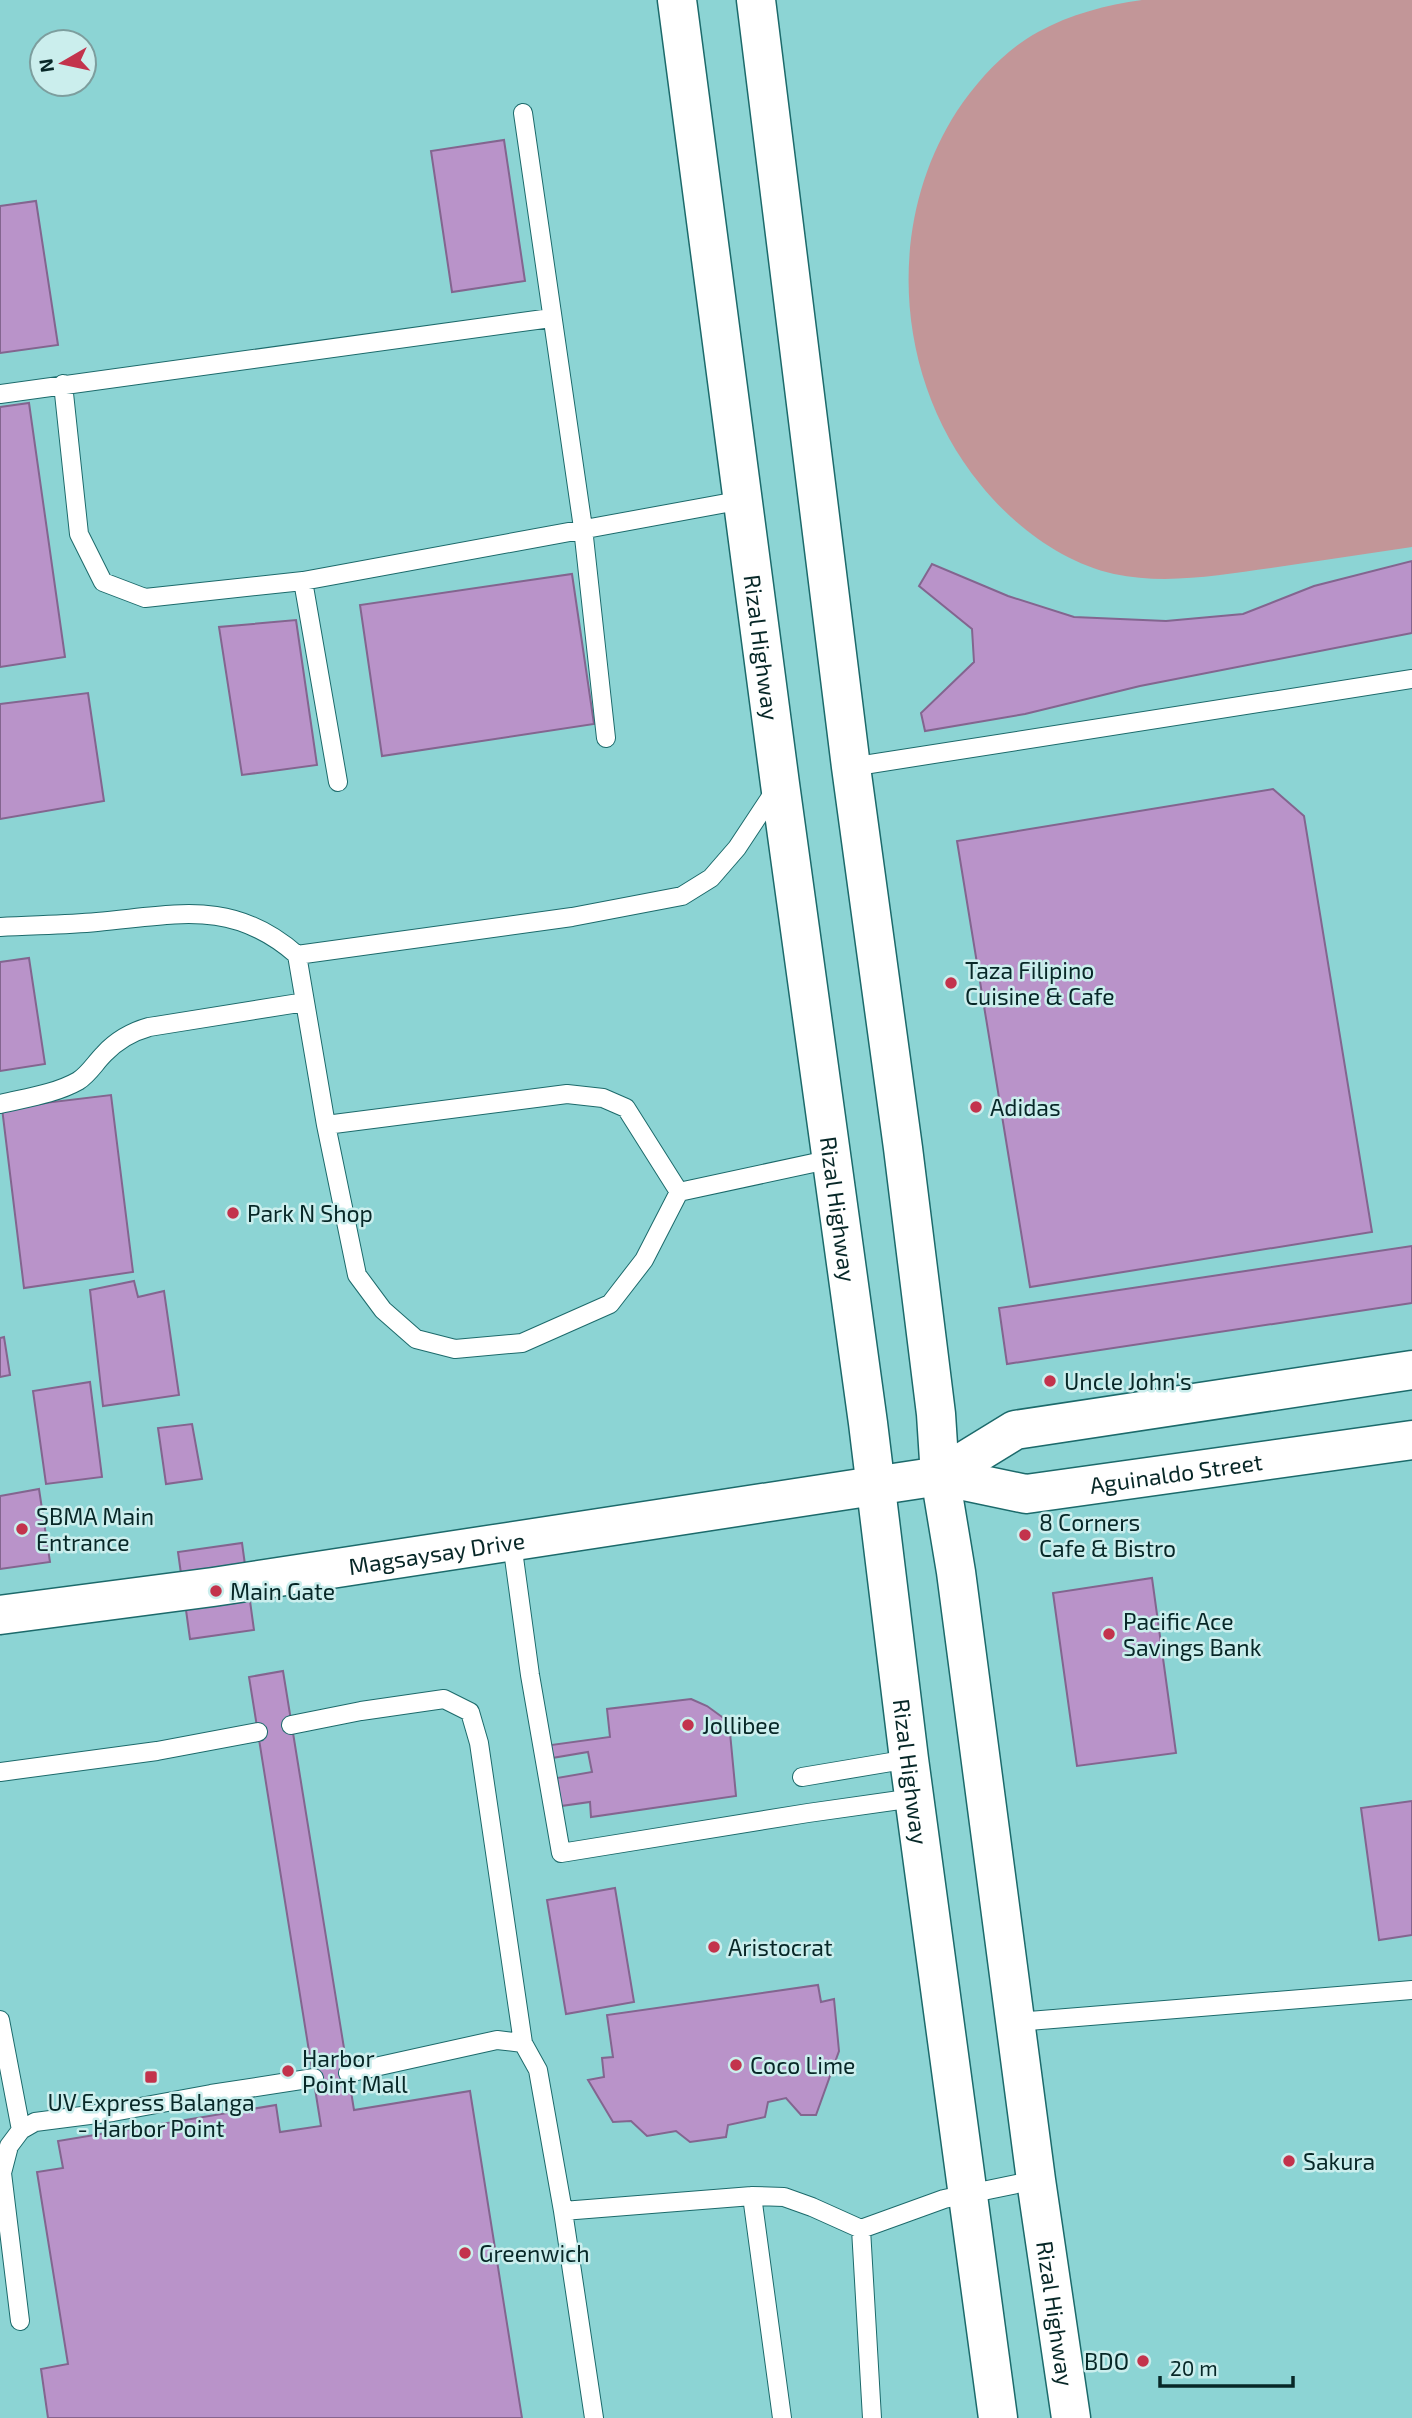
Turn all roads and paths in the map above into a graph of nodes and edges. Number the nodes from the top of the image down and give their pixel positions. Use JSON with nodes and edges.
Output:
{"nodes":[{"id":1,"x":677,"y":0,"type":"edge"},
{"id":2,"x":756,"y":0,"type":"edge"},
{"id":3,"x":523,"y":113,"type":"dead end"},
{"id":4,"x":551,"y":318,"type":"junction"},
{"id":5,"x":63,"y":384,"type":"junction"},
{"id":6,"x":0,"y":394,"type":"edge"},
{"id":7,"x":743,"y":500,"type":"junction"},
{"id":8,"x":583,"y":528,"type":"junction"},
{"id":9,"x":303,"y":581,"type":"junction"},
{"id":10,"x":1412,"y":679,"type":"edge"},
{"id":11,"x":606,"y":738,"type":"dead end"},
{"id":12,"x":851,"y":766,"type":"junction"},
{"id":13,"x":338,"y":782,"type":"dead end"},
{"id":14,"x":780,"y":784,"type":"junction"},
{"id":15,"x":0,"y":927,"type":"edge"},
{"id":16,"x":297,"y":955,"type":"junction"},
{"id":17,"x":306,"y":1002,"type":"junction"},
{"id":18,"x":0,"y":1104,"type":"edge"},
{"id":19,"x":327,"y":1125,"type":"junction"},
{"id":20,"x":832,"y":1159,"type":"junction"},
{"id":21,"x":679,"y":1192,"type":"junction"},
{"id":22,"x":1412,"y":1370,"type":"edge"},
{"id":23,"x":1412,"y":1440,"type":"edge"},
{"id":24,"x":940,"y":1476,"type":"junction"},
{"id":25,"x":874,"y":1486,"type":"junction"},
{"id":26,"x":512,"y":1543,"type":"junction"},
{"id":27,"x":0,"y":1615,"type":"edge"},
{"id":28,"x":291,"y":1725,"type":"dead end"},
{"id":29,"x":258,"y":1731,"type":"dead end"},
{"id":30,"x":909,"y":1759,"type":"junction"},
{"id":31,"x":0,"y":1772,"type":"edge"},
{"id":32,"x":802,"y":1777,"type":"dead end"},
{"id":33,"x":914,"y":1798,"type":"junction"},
{"id":34,"x":1412,"y":1990,"type":"edge"},
{"id":35,"x":0,"y":2020,"type":"edge"},
{"id":36,"x":1016,"y":2022,"type":"junction"},
{"id":37,"x":523,"y":2043,"type":"junction"},
{"id":38,"x":348,"y":2073,"type":"dead end"},
{"id":39,"x":314,"y":2078,"type":"dead end"},
{"id":40,"x":21,"y":2130,"type":"junction"},
{"id":41,"x":1036,"y":2180,"type":"junction"},
{"id":42,"x":970,"y":2193,"type":"junction"},
{"id":43,"x":752,"y":2196,"type":"junction"},
{"id":44,"x":563,"y":2211,"type":"junction"},
{"id":45,"x":861,"y":2229,"type":"junction"},
{"id":46,"x":20,"y":2321,"type":"dead end"},
{"id":47,"x":594,"y":2418,"type":"edge"},
{"id":48,"x":782,"y":2418,"type":"edge"},
{"id":49,"x":872,"y":2418,"type":"edge"},
{"id":50,"x":999,"y":2418,"type":"edge"},
{"id":51,"x":1071,"y":2418,"type":"edge"}],
"edges":[{"from":1,"to":7,"type":"main road","name":"Rizal Highway"},
{"from":2,"to":12,"type":"main road","name":"Rizal Highway"},
{"from":3,"to":4,"type":"lane"},
{"from":4,"to":5,"type":"lane"},
{"from":4,"to":8,"type":"lane"},
{"from":5,"to":6,"type":"lane"},
{"from":5,"to":9,"type":"lane"},
{"from":7,"to":8,"type":"lane"},
{"from":7,"to":14,"type":"main road","name":"Rizal Highway"},
{"from":8,"to":9,"type":"lane"},
{"from":8,"to":11,"type":"lane"},
{"from":9,"to":13,"type":"lane"},
{"from":10,"to":12,"type":"lane"},
{"from":12,"to":24,"type":"main road","name":"Rizal Highway"},
{"from":14,"to":16,"type":"lane"},
{"from":14,"to":20,"type":"main road","name":"Rizal Highway"},
{"from":15,"to":16,"type":"lane"},
{"from":16,"to":17,"type":"lane"},
{"from":17,"to":18,"type":"lane"},
{"from":17,"to":19,"type":"lane"},
{"from":19,"to":21,"type":"lane"},
{"from":19,"to":21,"type":"lane"},
{"from":20,"to":21,"type":"lane"},
{"from":20,"to":25,"type":"main road","name":"Rizal Highway"},
{"from":22,"to":24,"type":"main road","name":"Aguinaldo Street"},
{"from":23,"to":24,"type":"main road","name":"Aguinaldo Street"},
{"from":24,"to":25,"type":"main road","name":"Aguinaldo Street"},
{"from":24,"to":36,"type":"main road","name":"Rizal Highway"},
{"from":25,"to":26,"type":"main road","name":"Magsaysay Drive"},
{"from":25,"to":30,"type":"main road","name":"Rizal Highway"},
{"from":26,"to":27,"type":"main road","name":"Magsaysay Drive"},
{"from":26,"to":33,"type":"lane"},
{"from":28,"to":37,"type":"lane"},
{"from":29,"to":31,"type":"lane"},
{"from":30,"to":32,"type":"lane"},
{"from":30,"to":33,"type":"main road","name":"Rizal Highway"},
{"from":33,"to":42,"type":"main road","name":"Rizal Highway"},
{"from":34,"to":36,"type":"lane"},
{"from":35,"to":40,"type":"lane"},
{"from":36,"to":41,"type":"main road","name":"Rizal Highway"},
{"from":37,"to":38,"type":"lane"},
{"from":37,"to":44,"type":"lane"},
{"from":39,"to":40,"type":"lane"},
{"from":40,"to":46,"type":"lane"},
{"from":41,"to":42,"type":"lane"},
{"from":41,"to":51,"type":"main road","name":"Rizal Highway"},
{"from":42,"to":45,"type":"lane"},
{"from":42,"to":50,"type":"main road","name":"Rizal Highway"},
{"from":43,"to":44,"type":"lane"},
{"from":43,"to":45,"type":"lane"},
{"from":43,"to":48,"type":"lane"},
{"from":44,"to":47,"type":"lane"},
{"from":45,"to":49,"type":"lane"}]}
